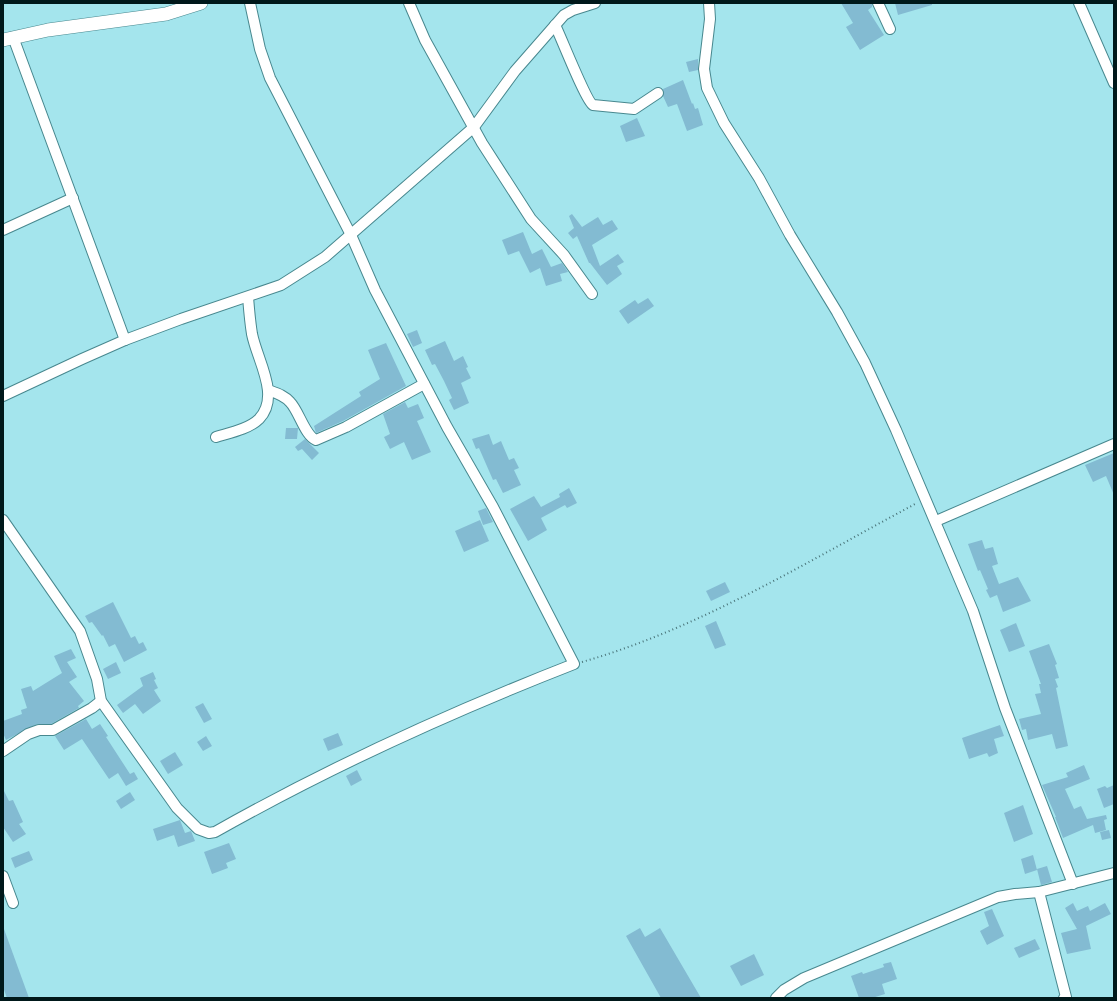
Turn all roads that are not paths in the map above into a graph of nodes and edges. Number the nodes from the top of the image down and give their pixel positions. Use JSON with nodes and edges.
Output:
{"nodes":[{"id":1,"x":201,"y":3,"type":"edge"},
{"id":2,"x":250,"y":3,"type":"edge"},
{"id":3,"x":409,"y":3,"type":"edge"},
{"id":4,"x":595,"y":3,"type":"edge"},
{"id":5,"x":709,"y":3,"type":"edge"},
{"id":6,"x":878,"y":3,"type":"edge"},
{"id":7,"x":1078,"y":3,"type":"edge"},
{"id":8,"x":555,"y":25,"type":"junction"},
{"id":9,"x":890,"y":29,"type":"dead end"},
{"id":10,"x":8,"y":39,"type":"edge"},
{"id":11,"x":1114,"y":83,"type":"edge"},
{"id":12,"x":658,"y":94,"type":"dead end"},
{"id":13,"x":474,"y":127,"type":"junction"},
{"id":14,"x":73,"y":198,"type":"junction"},
{"id":15,"x":3,"y":230,"type":"edge"},
{"id":16,"x":351,"y":235,"type":"junction"},
{"id":17,"x":592,"y":294,"type":"dead end"},
{"id":18,"x":248,"y":297,"type":"junction"},
{"id":19,"x":126,"y":340,"type":"junction"},
{"id":20,"x":424,"y":384,"type":"junction"},
{"id":21,"x":268,"y":390,"type":"junction"},
{"id":22,"x":3,"y":396,"type":"edge"},
{"id":23,"x":216,"y":437,"type":"dead end"},
{"id":24,"x":1114,"y":444,"type":"edge"},
{"id":25,"x":3,"y":520,"type":"edge"},
{"id":26,"x":936,"y":521,"type":"junction"},
{"id":27,"x":101,"y":701,"type":"junction"},
{"id":28,"x":3,"y":751,"type":"edge"},
{"id":29,"x":1114,"y":873,"type":"edge"},
{"id":30,"x":3,"y":876,"type":"edge"},
{"id":31,"x":1073,"y":884,"type":"junction"},
{"id":32,"x":1039,"y":892,"type":"junction"},
{"id":33,"x":13,"y":903,"type":"dead end"},
{"id":34,"x":776,"y":998,"type":"edge"},
{"id":35,"x":1066,"y":998,"type":"edge"}],
"edges":[{"from":1,"to":10,"type":"street"},
{"from":2,"to":16,"type":"street"},
{"from":3,"to":13,"type":"street"},
{"from":4,"to":8,"type":"street"},
{"from":5,"to":26,"type":"street"},
{"from":6,"to":9,"type":"street"},
{"from":7,"to":11,"type":"street"},
{"from":8,"to":12,"type":"street"},
{"from":8,"to":13,"type":"street"},
{"from":10,"to":14,"type":"street"},
{"from":13,"to":16,"type":"street"},
{"from":13,"to":17,"type":"street"},
{"from":14,"to":15,"type":"street"},
{"from":14,"to":19,"type":"street"},
{"from":16,"to":18,"type":"street"},
{"from":16,"to":20,"type":"street"},
{"from":18,"to":19,"type":"street"},
{"from":18,"to":21,"type":"street"},
{"from":19,"to":22,"type":"street"},
{"from":20,"to":21,"type":"street"},
{"from":20,"to":27,"type":"street"},
{"from":21,"to":23,"type":"street"},
{"from":24,"to":26,"type":"street"},
{"from":25,"to":27,"type":"street"},
{"from":26,"to":31,"type":"street"},
{"from":27,"to":28,"type":"street"},
{"from":29,"to":31,"type":"street"},
{"from":30,"to":33,"type":"street"},
{"from":31,"to":32,"type":"street"},
{"from":32,"to":34,"type":"street"},
{"from":32,"to":35,"type":"street"}]}
